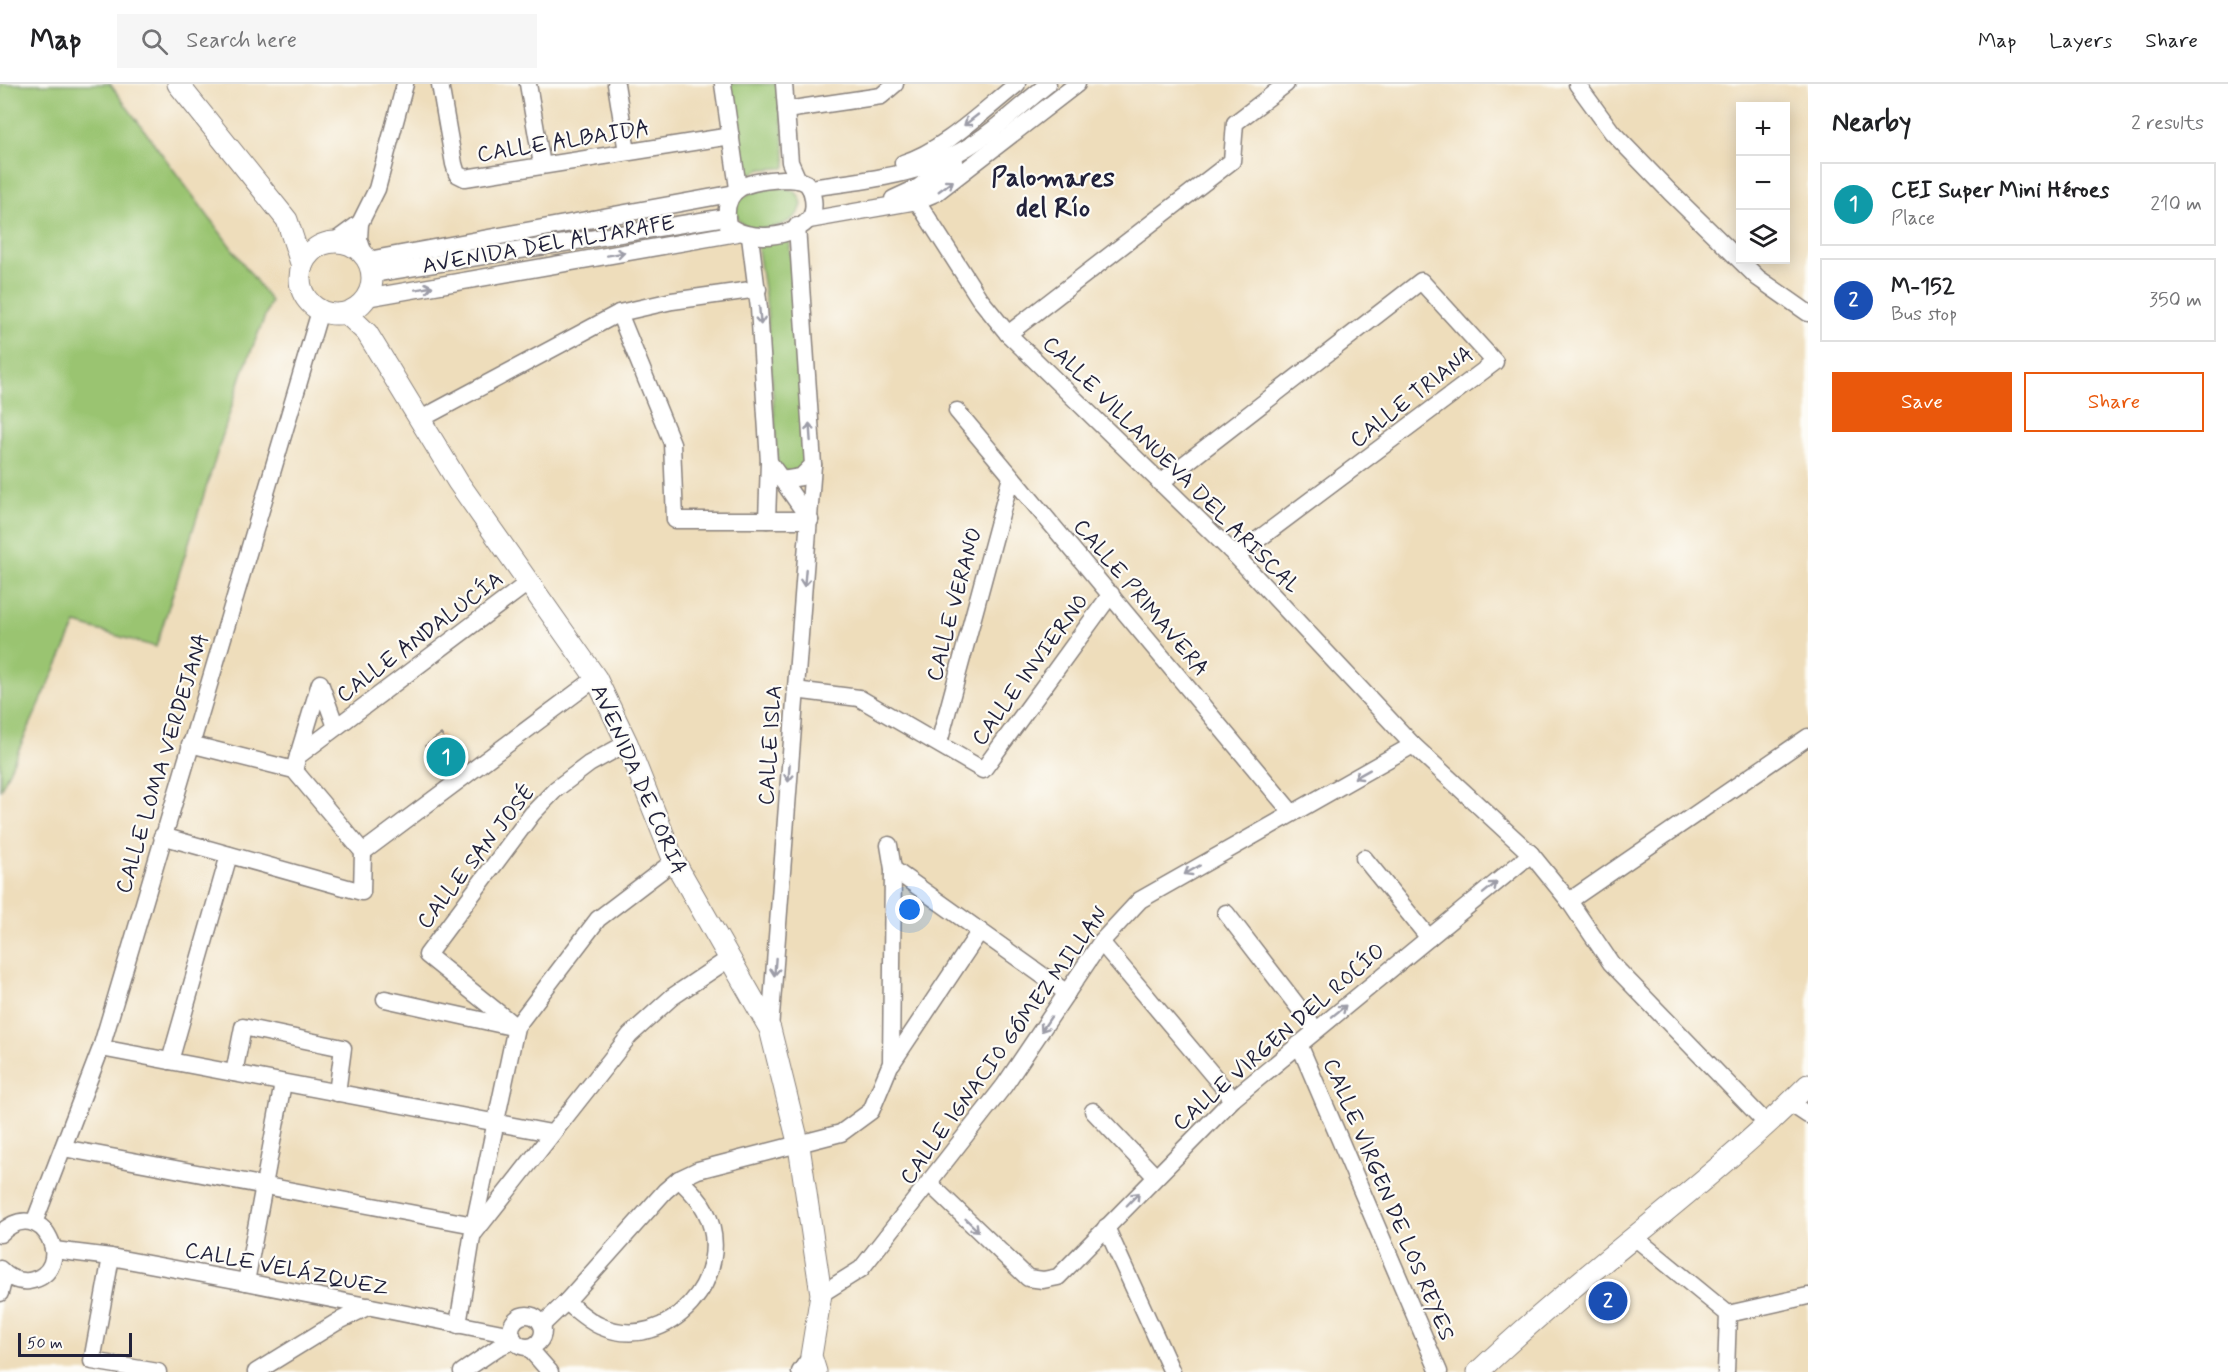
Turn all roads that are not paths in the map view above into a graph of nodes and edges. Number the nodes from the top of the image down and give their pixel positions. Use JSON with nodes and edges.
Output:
{"nodes":[{"id":1,"x":178,"y":84,"type":"edge"},
{"id":2,"x":405,"y":84,"type":"edge"},
{"id":3,"x":440,"y":84,"type":"edge"},
{"id":4,"x":528,"y":84,"type":"edge"},
{"id":5,"x":616,"y":84,"type":"edge"},
{"id":6,"x":723,"y":84,"type":"edge"},
{"id":7,"x":784,"y":84,"type":"edge"},
{"id":8,"x":895,"y":84,"type":"edge"},
{"id":9,"x":1017,"y":84,"type":"edge"},
{"id":10,"x":1048,"y":84,"type":"edge"},
{"id":11,"x":1077,"y":84,"type":"edge"},
{"id":12,"x":1286,"y":84,"type":"edge"},
{"id":13,"x":1577,"y":84,"type":"edge"},
{"id":14,"x":786,"y":110,"type":"junction"},
{"id":15,"x":731,"y":136,"type":"junction"},
{"id":16,"x":963,"y":150,"type":"junction"},
{"id":17,"x":627,"y":152,"type":"junction"},
{"id":18,"x":542,"y":165,"type":"junction"},
{"id":19,"x":804,"y":183,"type":"junction"},
{"id":20,"x":734,"y":191,"type":"junction"},
{"id":21,"x":917,"y":201,"type":"junction"},
{"id":22,"x":726,"y":217,"type":"junction"},
{"id":23,"x":287,"y":220,"type":"junction"},
{"id":24,"x":806,"y":220,"type":"junction"},
{"id":25,"x":360,"y":223,"type":"junction"},
{"id":26,"x":743,"y":235,"type":"junction"},
{"id":27,"x":330,"y":243,"type":"junction"},
{"id":28,"x":368,"y":263,"type":"junction"},
{"id":29,"x":302,"y":266,"type":"junction"},
{"id":30,"x":758,"y":289,"type":"junction"},
{"id":31,"x":366,"y":298,"type":"junction"},
{"id":32,"x":320,"y":311,"type":"junction"},
{"id":33,"x":345,"y":313,"type":"junction"},
{"id":34,"x":1808,"y":313,"type":"edge"},
{"id":35,"x":619,"y":314,"type":"junction"},
{"id":36,"x":1008,"y":334,"type":"junction"},
{"id":37,"x":957,"y":411,"type":"dead end"},
{"id":38,"x":420,"y":420,"type":"junction"},
{"id":39,"x":769,"y":462,"type":"junction"},
{"id":40,"x":813,"y":465,"type":"junction"},
{"id":41,"x":1011,"y":477,"type":"junction"},
{"id":42,"x":782,"y":480,"type":"junction"},
{"id":43,"x":1160,"y":483,"type":"junction"},
{"id":44,"x":767,"y":520,"type":"junction"},
{"id":45,"x":810,"y":520,"type":"junction"},
{"id":46,"x":1236,"y":556,"type":"junction"},
{"id":47,"x":529,"y":582,"type":"junction"},
{"id":48,"x":1111,"y":594,"type":"junction"},
{"id":49,"x":596,"y":678,"type":"junction"},
{"id":50,"x":795,"y":690,"type":"junction"},
{"id":51,"x":336,"y":727,"type":"junction"},
{"id":52,"x":1808,"y":737,"type":"edge"},
{"id":53,"x":627,"y":743,"type":"junction"},
{"id":54,"x":939,"y":743,"type":"junction"},
{"id":55,"x":190,"y":744,"type":"junction"},
{"id":56,"x":1413,"y":745,"type":"junction"},
{"id":57,"x":296,"y":763,"type":"junction"},
{"id":58,"x":1292,"y":813,"type":"junction"},
{"id":59,"x":162,"y":836,"type":"junction"},
{"id":60,"x":889,"y":844,"type":"dead end"},
{"id":61,"x":363,"y":852,"type":"junction"},
{"id":62,"x":1531,"y":854,"type":"junction"},
{"id":63,"x":229,"y":855,"type":"junction"},
{"id":64,"x":1364,"y":858,"type":"dead end"},
{"id":65,"x":674,"y":861,"type":"junction"},
{"id":66,"x":893,"y":869,"type":"junction"},
{"id":67,"x":1569,"y":901,"type":"junction"},
{"id":68,"x":1226,"y":913,"type":"dead end"},
{"id":69,"x":980,"y":931,"type":"junction"},
{"id":70,"x":1429,"y":938,"type":"junction"},
{"id":71,"x":1101,"y":942,"type":"junction"},
{"id":72,"x":730,"y":958,"type":"junction"},
{"id":73,"x":1067,"y":993,"type":"junction"},
{"id":74,"x":385,"y":999,"type":"dead end"},
{"id":75,"x":516,"y":1027,"type":"junction"},
{"id":76,"x":770,"y":1029,"type":"junction"},
{"id":77,"x":1316,"y":1030,"type":"junction"},
{"id":78,"x":1299,"y":1044,"type":"junction"},
{"id":79,"x":101,"y":1048,"type":"junction"},
{"id":80,"x":170,"y":1061,"type":"junction"},
{"id":81,"x":891,"y":1064,"type":"junction"},
{"id":82,"x":234,"y":1073,"type":"junction"},
{"id":83,"x":283,"y":1083,"type":"junction"},
{"id":84,"x":1808,"y":1085,"type":"edge"},
{"id":85,"x":337,"y":1093,"type":"junction"},
{"id":86,"x":1233,"y":1099,"type":"junction"},
{"id":87,"x":1790,"y":1103,"type":"junction"},
{"id":88,"x":1093,"y":1111,"type":"dead end"},
{"id":89,"x":1808,"y":1115,"type":"edge"},
{"id":90,"x":496,"y":1123,"type":"junction"},
{"id":91,"x":1767,"y":1124,"type":"junction"},
{"id":92,"x":551,"y":1134,"type":"junction"},
{"id":93,"x":799,"y":1146,"type":"junction"},
{"id":94,"x":63,"y":1148,"type":"junction"},
{"id":95,"x":1155,"y":1176,"type":"junction"},
{"id":96,"x":679,"y":1179,"type":"junction"},
{"id":97,"x":930,"y":1184,"type":"junction"},
{"id":98,"x":264,"y":1186,"type":"junction"},
{"id":99,"x":34,"y":1223,"type":"junction"},
{"id":100,"x":1106,"y":1227,"type":"junction"},
{"id":101,"x":473,"y":1230,"type":"junction"},
{"id":102,"x":0,"y":1234,"type":"edge"},
{"id":103,"x":1633,"y":1236,"type":"junction"},
{"id":104,"x":54,"y":1250,"type":"junction"},
{"id":105,"x":111,"y":1257,"type":"junction"},
{"id":106,"x":2,"y":1272,"type":"edge"},
{"id":107,"x":246,"y":1282,"type":"junction"},
{"id":108,"x":0,"y":1293,"type":"edge"},
{"id":109,"x":821,"y":1294,"type":"junction"},
{"id":110,"x":1808,"y":1296,"type":"edge"},
{"id":111,"x":566,"y":1302,"type":"junction"},
{"id":112,"x":369,"y":1306,"type":"junction"},
{"id":113,"x":1728,"y":1314,"type":"junction"},
{"id":114,"x":458,"y":1325,"type":"junction"},
{"id":115,"x":542,"y":1325,"type":"junction"},
{"id":116,"x":518,"y":1341,"type":"junction"},
{"id":117,"x":809,"y":1367,"type":"edge"},
{"id":118,"x":158,"y":1372,"type":"edge"},
{"id":119,"x":256,"y":1372,"type":"edge"},
{"id":120,"x":462,"y":1372,"type":"edge"},
{"id":121,"x":550,"y":1372,"type":"edge"},
{"id":122,"x":1172,"y":1372,"type":"edge"},
{"id":123,"x":1439,"y":1372,"type":"edge"},
{"id":124,"x":1478,"y":1372,"type":"edge"},
{"id":125,"x":1726,"y":1372,"type":"edge"}],
"edges":[{"from":1,"to":23,"type":"main road"},
{"from":2,"to":25,"type":"street"},
{"from":3,"to":18,"type":"street","name":"CALLE ALBAIDA"},
{"from":4,"to":18,"type":"street"},
{"from":5,"to":17,"type":"street"},
{"from":6,"to":15,"type":"street"},
{"from":7,"to":14,"type":"street"},
{"from":8,"to":14,"type":"street"},
{"from":9,"to":19,"type":"street","name":"AVENIDA DEL ALJARAFE","one_way":true},
{"from":10,"to":16,"type":"street","name":"AVENIDA DEL ALJARAFE"},
{"from":21,"to":11,"type":"street","name":"AVENIDA DEL ALJARAFE","one_way":true},
{"from":12,"to":36,"type":"street"},
{"from":13,"to":34,"type":"street"},
{"from":14,"to":19,"type":"street"},
{"from":15,"to":17,"type":"street","name":"CALLE ALBAIDA"},
{"from":15,"to":20,"type":"street"},
{"from":16,"to":19,"type":"street","name":"AVENIDA DEL ALJARAFE"},
{"from":16,"to":24,"type":"street","name":"AVENIDA DEL ALJARAFE"},
{"from":17,"to":18,"type":"street","name":"CALLE ALBAIDA"},
{"from":19,"to":20,"type":"street","name":"AVENIDA DEL ALJARAFE"},
{"from":19,"to":24,"type":"street"},
{"from":20,"to":22,"type":"street"},
{"from":20,"to":28,"type":"street","name":"AVENIDA DEL ALJARAFE"},
{"from":21,"to":24,"type":"street","name":"AVENIDA DEL ALJARAFE"},
{"from":21,"to":36,"type":"street","name":"CALLE VILLANUEVA DEL ARISCAL"},
{"from":22,"to":26,"type":"street"},
{"from":22,"to":28,"type":"street","name":"AVENIDA DEL ALJARAFE"},
{"from":23,"to":27,"type":"main road"},
{"from":23,"to":29,"type":"main road"},
{"from":24,"to":26,"type":"street","name":"AVENIDA DEL ALJARAFE"},
{"from":40,"to":24,"type":"street","name":"CALLE ISLA","one_way":true},
{"from":25,"to":27,"type":"street"},
{"from":25,"to":28,"type":"street"},
{"from":26,"to":30,"type":"street"},
{"from":31,"to":26,"type":"street","name":"AVENIDA DEL ALJARAFE","one_way":true},
{"from":27,"to":28,"type":"main road"},
{"from":27,"to":29,"type":"main road"},
{"from":28,"to":31,"type":"main road"},
{"from":29,"to":32,"type":"main road"},
{"from":30,"to":35,"type":"street"},
{"from":30,"to":39,"type":"street","one_way":true},
{"from":31,"to":33,"type":"main road"},
{"from":32,"to":33,"type":"main road"},
{"from":32,"to":55,"type":"street","name":"CALLE LOMA VERDEJANA"},
{"from":33,"to":38,"type":"main road","name":"AVENIDA DE CORIA"},
{"from":35,"to":38,"type":"street"},
{"from":35,"to":44,"type":"street"},
{"from":36,"to":43,"type":"street","name":"CALLE VILLANUEVA DEL ARISCAL"},
{"from":37,"to":41,"type":"street","name":"CALLE PRIMAVERA"},
{"from":38,"to":47,"type":"main road","name":"AVENIDA DE CORIA"},
{"from":39,"to":42,"type":"street"},
{"from":39,"to":44,"type":"street"},
{"from":40,"to":42,"type":"street"},
{"from":40,"to":45,"type":"street","name":"CALLE ISLA"},
{"from":41,"to":48,"type":"street","name":"CALLE PRIMAVERA"},
{"from":41,"to":54,"type":"street","name":"CALLE VERANO"},
{"from":42,"to":45,"type":"street"},
{"from":43,"to":46,"type":"street","name":"CALLE VILLANUEVA DEL ARISCAL"},
{"from":43,"to":46,"type":"street","name":"CALLE TRIANA"},
{"from":44,"to":45,"type":"street"},
{"from":45,"to":50,"type":"street","name":"CALLE ISLA","one_way":true},
{"from":46,"to":56,"type":"street","name":"CALLE VILLANUEVA DEL ARISCAL"},
{"from":47,"to":49,"type":"main road","name":"AVENIDA DE CORIA"},
{"from":47,"to":51,"type":"street","name":"CALLE ANDALUCÍA"},
{"from":48,"to":54,"type":"street","name":"CALLE INVIERNO"},
{"from":48,"to":58,"type":"street","name":"CALLE PRIMAVERA"},
{"from":49,"to":53,"type":"main road","name":"AVENIDA DE CORIA"},
{"from":49,"to":61,"type":"street"},
{"from":50,"to":54,"type":"street"},
{"from":50,"to":76,"type":"street","name":"CALLE ISLA","one_way":true},
{"from":51,"to":57,"type":"street","name":"CALLE ANDALUCÍA"},
{"from":51,"to":57,"type":"street","name":"CALLE ANDALUCÍA"},
{"from":52,"to":67,"type":"street"},
{"from":53,"to":65,"type":"main road","name":"AVENIDA DE CORIA"},
{"from":53,"to":75,"type":"street","name":"CALLE SAN JOSÉ"},
{"from":55,"to":57,"type":"street"},
{"from":55,"to":59,"type":"street","name":"CALLE LOMA VERDEJANA"},
{"from":56,"to":58,"type":"street","name":"CALLE IGNACIO GÓMEZ MILLAN","one_way":true},
{"from":56,"to":62,"type":"street"},
{"from":57,"to":61,"type":"street"},
{"from":58,"to":71,"type":"street","name":"CALLE IGNACIO GÓMEZ MILLAN","one_way":true},
{"from":59,"to":63,"type":"street"},
{"from":59,"to":79,"type":"street","name":"CALLE LOMA VERDEJANA"},
{"from":60,"to":66,"type":"street"},
{"from":61,"to":63,"type":"street"},
{"from":62,"to":67,"type":"street"},
{"from":70,"to":62,"type":"street","name":"CALLE VIRGEN DEL ROCÍO","one_way":true},
{"from":63,"to":80,"type":"street"},
{"from":64,"to":70,"type":"street"},
{"from":65,"to":72,"type":"main road","name":"AVENIDA DE CORIA"},
{"from":65,"to":75,"type":"street"},
{"from":66,"to":69,"type":"street"},
{"from":66,"to":81,"type":"street"},
{"from":67,"to":91,"type":"street"},
{"from":68,"to":77,"type":"street"},
{"from":69,"to":73,"type":"street"},
{"from":69,"to":81,"type":"street"},
{"from":77,"to":70,"type":"street","name":"CALLE VIRGEN DEL ROCÍO","one_way":true},
{"from":71,"to":73,"type":"street","name":"CALLE IGNACIO GÓMEZ MILLAN"},
{"from":71,"to":86,"type":"street"},
{"from":72,"to":76,"type":"main road","name":"AVENIDA DE CORIA"},
{"from":72,"to":92,"type":"street"},
{"from":73,"to":97,"type":"street","name":"CALLE IGNACIO GÓMEZ MILLAN","one_way":true},
{"from":74,"to":75,"type":"street"},
{"from":75,"to":90,"type":"street"},
{"from":76,"to":93,"type":"main road","name":"AVENIDA DE CORIA"},
{"from":77,"to":78,"type":"street","name":"CALLE VIRGEN DEL ROCÍO"},
{"from":78,"to":86,"type":"street","name":"CALLE VIRGEN DEL ROCÍO"},
{"from":78,"to":123,"type":"street","name":"CALLE VIRGEN DE LOS REYES"},
{"from":79,"to":80,"type":"street"},
{"from":79,"to":94,"type":"street","name":"CALLE LOMA VERDEJANA"},
{"from":80,"to":82,"type":"street"},
{"from":81,"to":93,"type":"street"},
{"from":82,"to":83,"type":"street"},
{"from":82,"to":85,"type":"street"},
{"from":83,"to":85,"type":"street"},
{"from":83,"to":98,"type":"street"},
{"from":84,"to":87,"type":"main road"},
{"from":85,"to":90,"type":"street"},
{"from":86,"to":95,"type":"street","name":"CALLE VIRGEN DEL ROCÍO"},
{"from":87,"to":89,"type":"street"},
{"from":87,"to":91,"type":"main road"},
{"from":88,"to":95,"type":"street"},
{"from":90,"to":92,"type":"street"},
{"from":90,"to":101,"type":"street"},
{"from":91,"to":103,"type":"main road"},
{"from":92,"to":101,"type":"street"},
{"from":93,"to":96,"type":"street"},
{"from":93,"to":109,"type":"main road","name":"AVENIDA DE CORIA"},
{"from":94,"to":98,"type":"street"},
{"from":94,"to":99,"type":"street","name":"CALLE LOMA VERDEJANA"},
{"from":100,"to":95,"type":"street","name":"CALLE VIRGEN DEL ROCÍO","one_way":true},
{"from":96,"to":111,"type":"street"},
{"from":96,"to":111,"type":"street"},
{"from":97,"to":100,"type":"street","name":"CALLE VIRGEN DEL ROCÍO","one_way":true},
{"from":97,"to":109,"type":"street","name":"CALLE IGNACIO GÓMEZ MILLAN"},
{"from":98,"to":101,"type":"street"},
{"from":98,"to":107,"type":"street"},
{"from":99,"to":102,"type":"street"},
{"from":99,"to":104,"type":"street"},
{"from":100,"to":122,"type":"street"},
{"from":101,"to":114,"type":"street"},
{"from":103,"to":113,"type":"street"},
{"from":103,"to":124,"type":"main road"},
{"from":104,"to":105,"type":"street","name":"CALLE VELÁZQUEZ"},
{"from":104,"to":106,"type":"street"},
{"from":105,"to":107,"type":"street","name":"CALLE VELÁZQUEZ"},
{"from":105,"to":118,"type":"street"},
{"from":106,"to":108,"type":"street"},
{"from":107,"to":112,"type":"street","name":"CALLE VELÁZQUEZ"},
{"from":109,"to":117,"type":"main road","name":"AVENIDA DE CORIA"},
{"from":110,"to":113,"type":"street"},
{"from":111,"to":115,"type":"street"},
{"from":112,"to":114,"type":"street","name":"CALLE VELÁZQUEZ"},
{"from":112,"to":119,"type":"street"},
{"from":113,"to":125,"type":"street"},
{"from":114,"to":116,"type":"street","name":"CALLE VELÁZQUEZ"},
{"from":115,"to":116,"type":"street"},
{"from":115,"to":116,"type":"street"},
{"from":116,"to":120,"type":"street"},
{"from":116,"to":121,"type":"street"}]}
